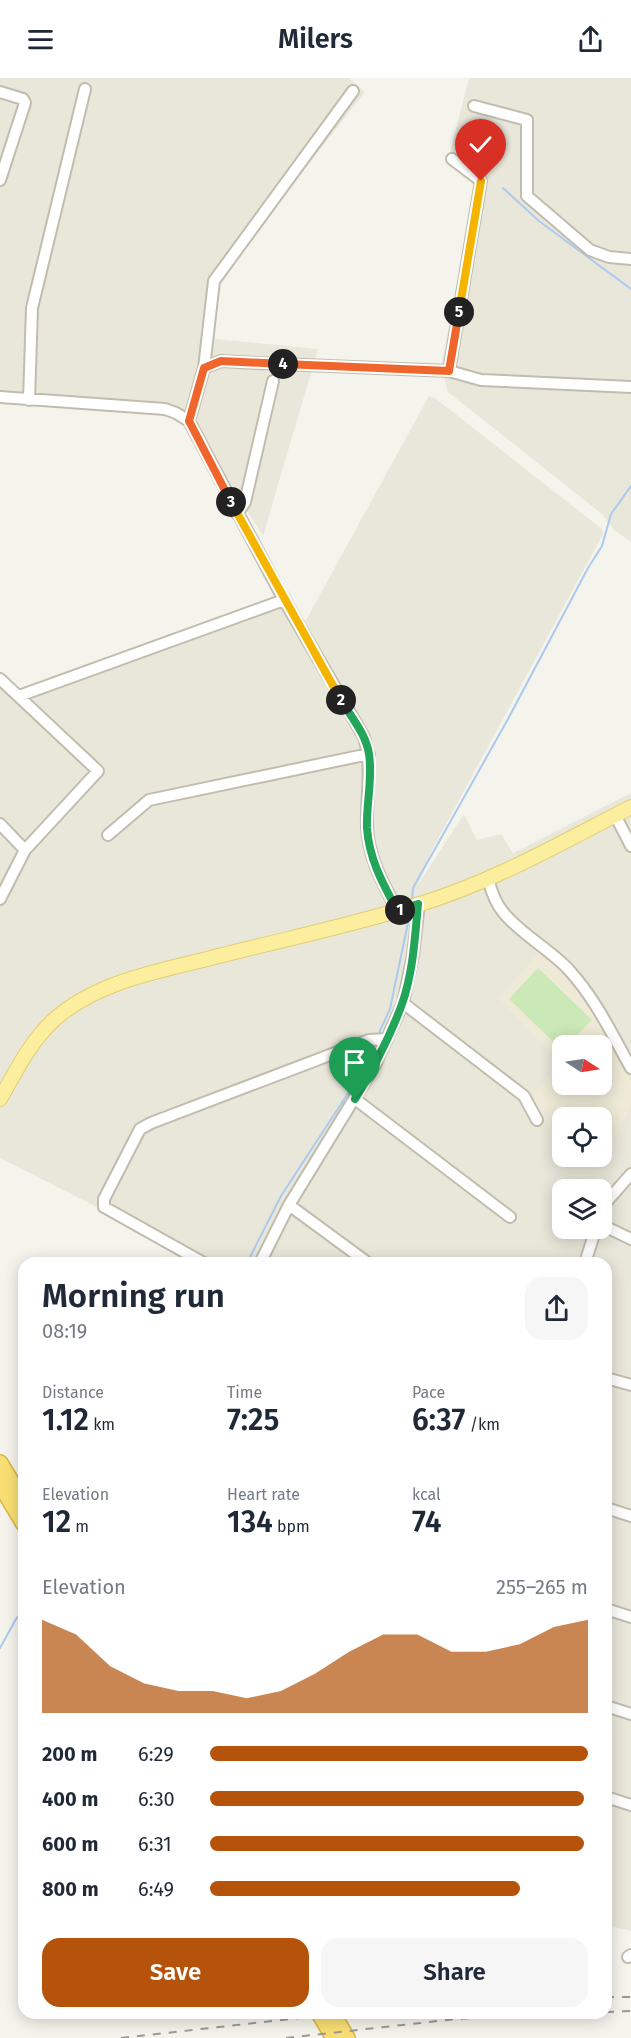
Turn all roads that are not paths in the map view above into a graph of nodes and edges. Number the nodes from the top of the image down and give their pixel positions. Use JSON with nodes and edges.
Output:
{"nodes":[{"id":1,"x":85,"y":89,"type":"dead end"},
{"id":2,"x":0,"y":92,"type":"edge"},
{"id":3,"x":353,"y":92,"type":"dead end"},
{"id":4,"x":474,"y":106,"type":"dead end"},
{"id":5,"x":452,"y":159,"type":"dead end"},
{"id":6,"x":0,"y":180,"type":"edge"},
{"id":7,"x":631,"y":259,"type":"edge"},
{"id":8,"x":204,"y":368,"type":"junction"},
{"id":9,"x":449,"y":371,"type":"junction"},
{"id":10,"x":273,"y":381,"type":"dead end"},
{"id":11,"x":631,"y":387,"type":"edge"},
{"id":12,"x":0,"y":397,"type":"edge"},
{"id":13,"x":29,"y":400,"type":"junction"},
{"id":14,"x":189,"y":421,"type":"junction"},
{"id":15,"x":237,"y":514,"type":"junction"},
{"id":16,"x":284,"y":600,"type":"junction"},
{"id":17,"x":0,"y":679,"type":"edge"},
{"id":18,"x":19,"y":696,"type":"junction"},
{"id":19,"x":369,"y":754,"type":"junction"},
{"id":20,"x":631,"y":807,"type":"edge"},
{"id":21,"x":615,"y":815,"type":"junction"},
{"id":22,"x":0,"y":824,"type":"edge"},
{"id":23,"x":108,"y":836,"type":"dead end"},
{"id":24,"x":631,"y":846,"type":"edge"},
{"id":25,"x":25,"y":849,"type":"junction"},
{"id":26,"x":488,"y":879,"type":"junction"},
{"id":27,"x":0,"y":899,"type":"edge"},
{"id":28,"x":418,"y":904,"type":"junction"},
{"id":29,"x":401,"y":909,"type":"junction"},
{"id":30,"x":403,"y":1003,"type":"junction"},
{"id":31,"x":387,"y":1039,"type":"junction"},
{"id":32,"x":631,"y":1068,"type":"edge"},
{"id":33,"x":355,"y":1099,"type":"junction"},
{"id":34,"x":0,"y":1100,"type":"edge"},
{"id":35,"x":537,"y":1120,"type":"dead end"},
{"id":36,"x":631,"y":1174,"type":"edge"},
{"id":37,"x":612,"y":1196,"type":"edge"},
{"id":38,"x":289,"y":1205,"type":"junction"},
{"id":39,"x":510,"y":1217,"type":"dead end"},
{"id":40,"x":612,"y":1230,"type":"edge"},
{"id":41,"x":593,"y":1239,"type":"edge"},
{"id":42,"x":631,"y":1239,"type":"edge"},
{"id":43,"x":193,"y":1257,"type":"edge"},
{"id":44,"x":263,"y":1257,"type":"edge"},
{"id":45,"x":360,"y":1257,"type":"edge"},
{"id":46,"x":587,"y":1257,"type":"edge"},
{"id":47,"x":612,"y":1380,"type":"edge"},
{"id":48,"x":631,"y":1385,"type":"edge"},
{"id":49,"x":0,"y":1463,"type":"edge"},
{"id":50,"x":0,"y":1484,"type":"edge"},
{"id":51,"x":18,"y":1493,"type":"edge"},
{"id":52,"x":612,"y":1510,"type":"edge"},
{"id":53,"x":18,"y":1514,"type":"edge"},
{"id":54,"x":631,"y":1516,"type":"edge"},
{"id":55,"x":612,"y":1611,"type":"edge"},
{"id":56,"x":631,"y":1617,"type":"edge"},
{"id":57,"x":612,"y":1708,"type":"edge"},
{"id":58,"x":631,"y":1714,"type":"edge"},
{"id":59,"x":612,"y":1799,"type":"edge"},
{"id":60,"x":631,"y":1805,"type":"edge"},
{"id":61,"x":323,"y":2019,"type":"edge"},
{"id":62,"x":336,"y":2019,"type":"edge"},
{"id":63,"x":334,"y":2038,"type":"edge"},
{"id":64,"x":347,"y":2038,"type":"edge"}],
"edges":[{"from":1,"to":13,"type":"street"},
{"from":2,"to":6,"type":"street"},
{"from":3,"to":8,"type":"street"},
{"from":4,"to":7,"type":"street"},
{"from":5,"to":9,"type":"street"},
{"from":8,"to":9,"type":"street"},
{"from":8,"to":14,"type":"street"},
{"from":9,"to":11,"type":"street"},
{"from":10,"to":15,"type":"street"},
{"from":12,"to":13,"type":"street"},
{"from":13,"to":14,"type":"street"},
{"from":14,"to":15,"type":"street"},
{"from":15,"to":16,"type":"street"},
{"from":16,"to":18,"type":"street"},
{"from":16,"to":19,"type":"street"},
{"from":17,"to":18,"type":"street"},
{"from":18,"to":25,"type":"street"},
{"from":19,"to":23,"type":"street"},
{"from":19,"to":29,"type":"street"},
{"from":20,"to":21,"type":"main road"},
{"from":21,"to":24,"type":"street"},
{"from":21,"to":26,"type":"main road"},
{"from":22,"to":25,"type":"street"},
{"from":25,"to":27,"type":"street"},
{"from":26,"to":28,"type":"main road"},
{"from":26,"to":32,"type":"street"},
{"from":28,"to":29,"type":"main road"},
{"from":28,"to":30,"type":"street"},
{"from":29,"to":34,"type":"main road"},
{"from":30,"to":31,"type":"street"},
{"from":30,"to":35,"type":"street"},
{"from":31,"to":33,"type":"street"},
{"from":31,"to":43,"type":"street"},
{"from":33,"to":38,"type":"street"},
{"from":33,"to":39,"type":"street"},
{"from":36,"to":37,"type":"street"},
{"from":38,"to":44,"type":"street"},
{"from":38,"to":45,"type":"street"},
{"from":40,"to":42,"type":"street"},
{"from":41,"to":46,"type":"street"},
{"from":47,"to":48,"type":"street"},
{"from":49,"to":51,"type":"highway"},
{"from":50,"to":53,"type":"highway"},
{"from":52,"to":54,"type":"street"},
{"from":55,"to":56,"type":"street"},
{"from":57,"to":58,"type":"street"},
{"from":59,"to":60,"type":"street"},
{"from":61,"to":63,"type":"highway"},
{"from":62,"to":64,"type":"highway"}]}
